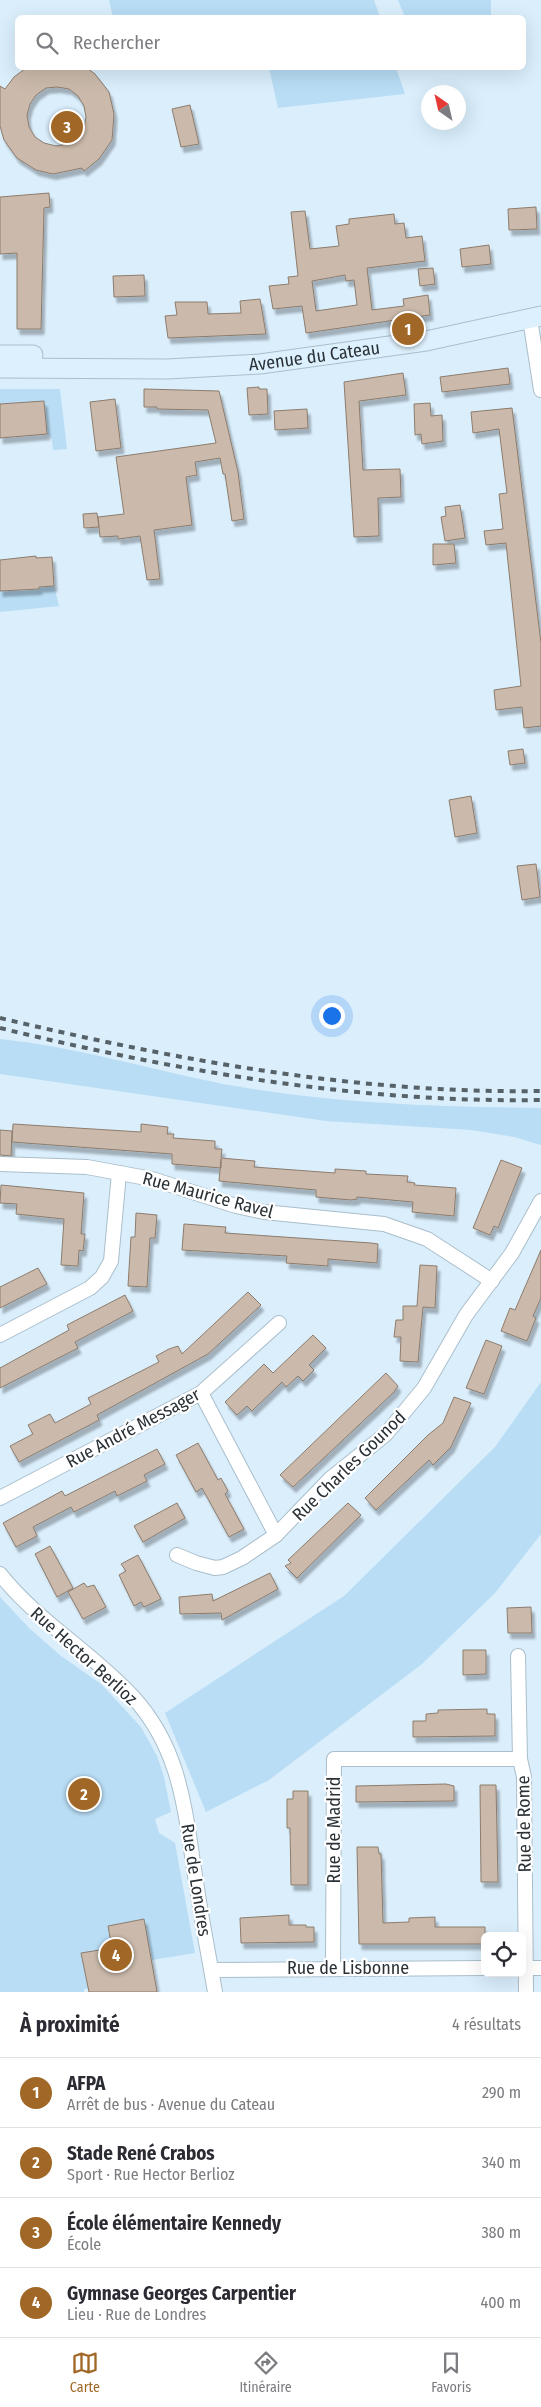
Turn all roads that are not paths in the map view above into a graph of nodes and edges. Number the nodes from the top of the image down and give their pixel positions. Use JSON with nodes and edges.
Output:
{"nodes":[{"id":1,"x":536,"y":318,"type":"edge"},
{"id":2,"x":0,"y":355,"type":"edge"},
{"id":3,"x":204,"y":366,"type":"junction"},
{"id":4,"x":0,"y":368,"type":"edge"},
{"id":5,"x":541,"y":390,"type":"edge"},
{"id":6,"x":0,"y":1164,"type":"edge"},
{"id":7,"x":119,"y":1172,"type":"junction"},
{"id":8,"x":541,"y":1201,"type":"edge"},
{"id":9,"x":492,"y":1281,"type":"junction"},
{"id":10,"x":280,"y":1323,"type":"dead end"},
{"id":11,"x":0,"y":1335,"type":"edge"},
{"id":12,"x":201,"y":1393,"type":"junction"},
{"id":13,"x":0,"y":1498,"type":"edge"},
{"id":14,"x":276,"y":1535,"type":"junction"},
{"id":15,"x":177,"y":1555,"type":"dead end"},
{"id":16,"x":0,"y":1574,"type":"edge"},
{"id":17,"x":518,"y":1656,"type":"dead end"},
{"id":18,"x":520,"y":1759,"type":"junction"},
{"id":19,"x":176,"y":1768,"type":"joint"},
{"id":20,"x":524,"y":1932,"type":"edge"},
{"id":21,"x":333,"y":1968,"type":"junction"},
{"id":22,"x":481,"y":1968,"type":"edge"},
{"id":23,"x":526,"y":1968,"type":"edge"},
{"id":24,"x":541,"y":1968,"type":"edge"},
{"id":25,"x":212,"y":1970,"type":"junction"},
{"id":26,"x":525,"y":1977,"type":"edge"},
{"id":27,"x":215,"y":1992,"type":"edge"},
{"id":28,"x":526,"y":1992,"type":"edge"}],
"edges":[{"from":1,"to":3,"type":"main road","name":"Avenue du Cateau"},
{"from":1,"to":5,"type":"street"},
{"from":2,"to":3,"type":"main road","name":"Avenue du Cateau"},
{"from":3,"to":4,"type":"main road","name":"Avenue du Cateau"},
{"from":6,"to":7,"type":"street","name":"Rue Maurice Ravel"},
{"from":7,"to":9,"type":"street","name":"Rue Maurice Ravel"},
{"from":7,"to":11,"type":"street"},
{"from":8,"to":9,"type":"street","name":"Rue Charles Gounod"},
{"from":9,"to":14,"type":"street","name":"Rue Charles Gounod"},
{"from":10,"to":12,"type":"street","name":"Rue André Messager"},
{"from":12,"to":13,"type":"street","name":"Rue André Messager"},
{"from":12,"to":14,"type":"street"},
{"from":14,"to":15,"type":"street","name":"Rue Charles Gounod"},
{"from":16,"to":19,"type":"street","name":"Rue Hector Berlioz"},
{"from":17,"to":18,"type":"street","name":"Rue de Rome"},
{"from":18,"to":20,"type":"street","name":"Rue de Rome"},
{"from":18,"to":21,"type":"street","name":"Rue de Madrid"},
{"from":19,"to":25,"type":"street","name":"Rue de Londres"},
{"from":21,"to":22,"type":"street","name":"Rue de Lisbonne"},
{"from":21,"to":25,"type":"street","name":"Rue de Lisbonne"},
{"from":23,"to":24,"type":"street"},
{"from":25,"to":27,"type":"street","name":"Rue de Londres"},
{"from":26,"to":28,"type":"street","name":"Rue de Rome"}]}
